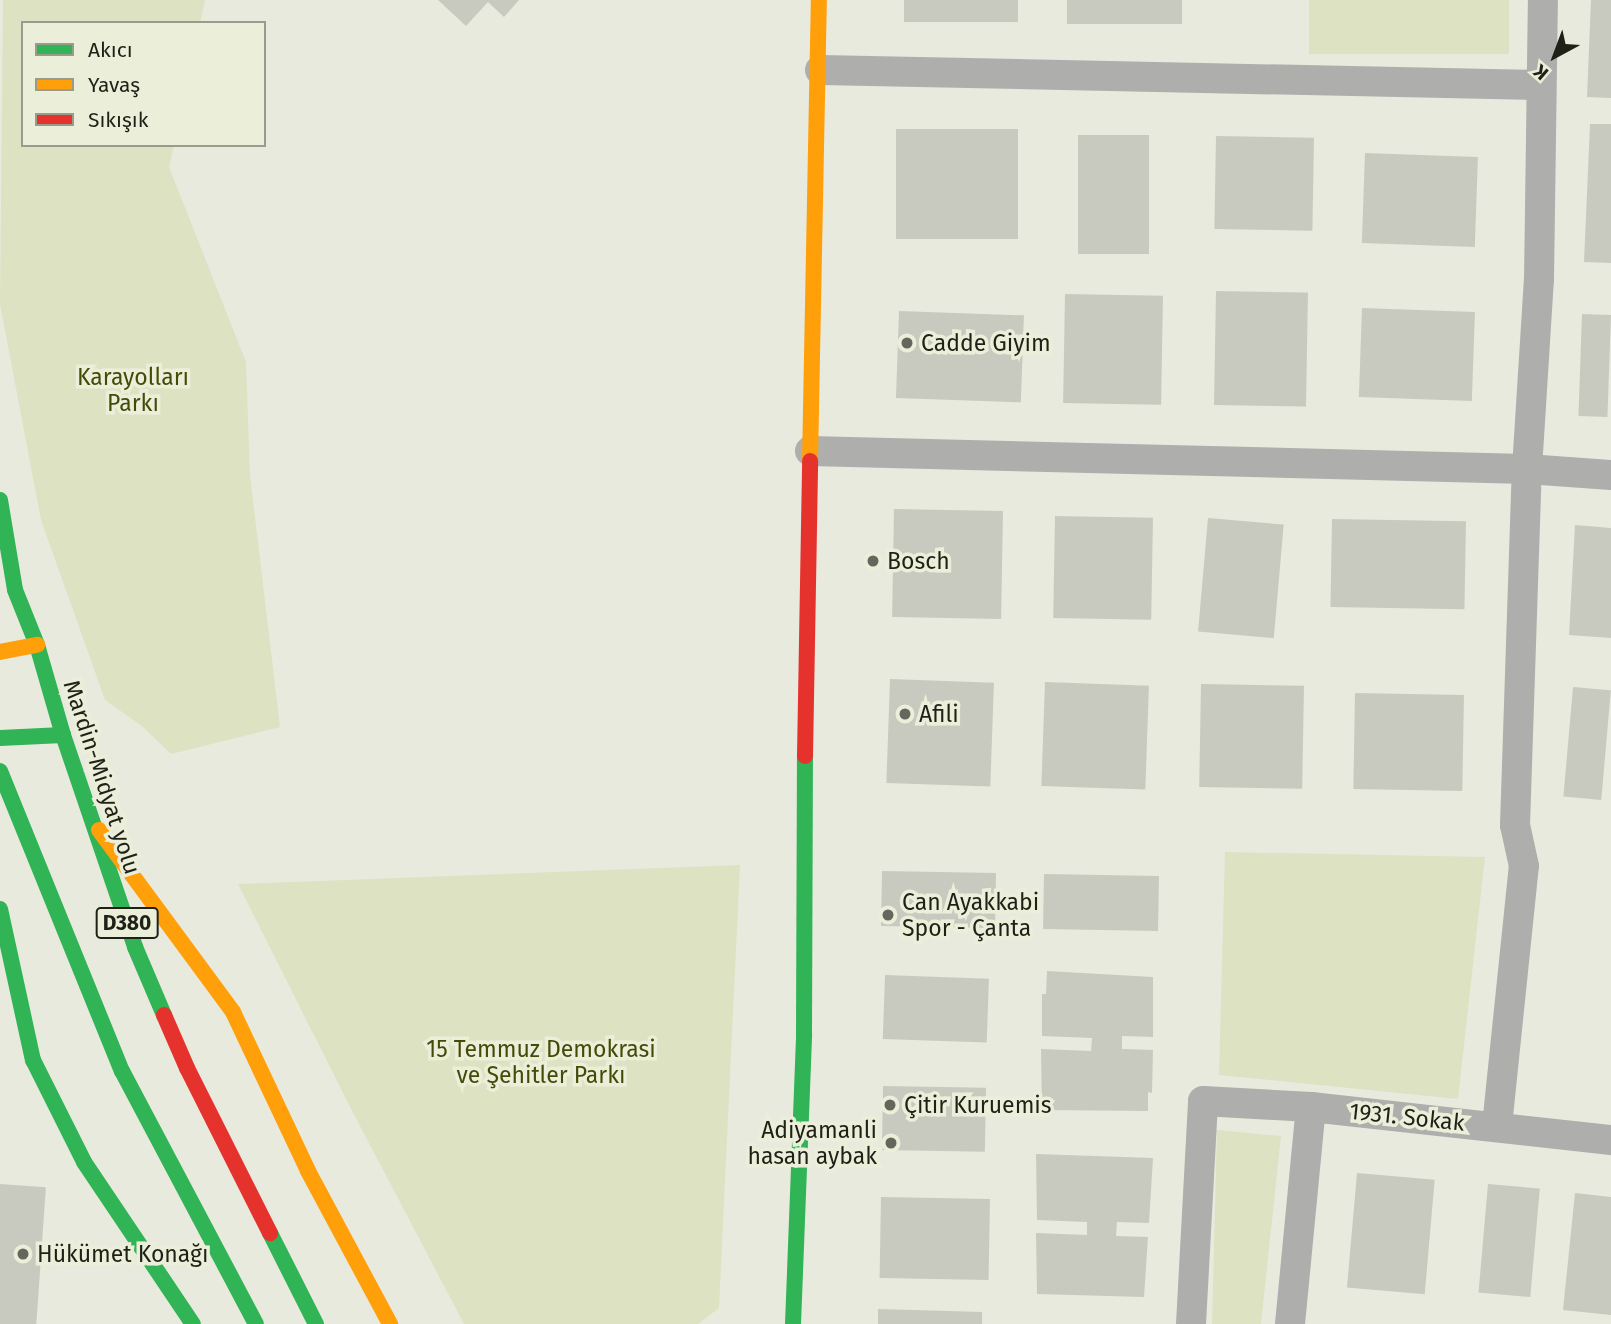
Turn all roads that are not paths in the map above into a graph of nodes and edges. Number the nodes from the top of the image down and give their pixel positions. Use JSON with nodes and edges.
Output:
{"nodes":[{"id":1,"x":819,"y":0,"type":"edge"},
{"id":2,"x":1543,"y":0,"type":"edge"},
{"id":3,"x":820,"y":71,"type":"junction"},
{"id":4,"x":1539,"y":85,"type":"junction"},
{"id":5,"x":810,"y":451,"type":"junction"},
{"id":6,"x":1527,"y":469,"type":"junction"},
{"id":7,"x":1611,"y":475,"type":"edge"},
{"id":8,"x":0,"y":500,"type":"edge"},
{"id":9,"x":37,"y":645,"type":"junction"},
{"id":10,"x":0,"y":652,"type":"edge"},
{"id":11,"x":63,"y":735,"type":"junction"},
{"id":12,"x":0,"y":738,"type":"edge"},
{"id":13,"x":0,"y":771,"type":"edge"},
{"id":14,"x":90,"y":817,"type":"junction"},
{"id":15,"x":0,"y":909,"type":"edge"},
{"id":16,"x":1311,"y":1107,"type":"junction"},
{"id":17,"x":1496,"y":1126,"type":"junction"},
{"id":18,"x":1611,"y":1140,"type":"edge"},
{"id":19,"x":193,"y":1324,"type":"edge"},
{"id":20,"x":256,"y":1324,"type":"edge"},
{"id":21,"x":316,"y":1324,"type":"edge"},
{"id":22,"x":390,"y":1324,"type":"edge"},
{"id":23,"x":793,"y":1324,"type":"edge"},
{"id":24,"x":1191,"y":1324,"type":"edge"},
{"id":25,"x":1290,"y":1324,"type":"edge"}],
"edges":[{"from":1,"to":3,"type":"main road"},
{"from":2,"to":4,"type":"street"},
{"from":3,"to":4,"type":"street"},
{"from":3,"to":5,"type":"main road"},
{"from":4,"to":6,"type":"street"},
{"from":5,"to":6,"type":"street"},
{"from":5,"to":23,"type":"main road"},
{"from":6,"to":7,"type":"street"},
{"from":6,"to":17,"type":"street"},
{"from":8,"to":9,"type":"main road","name":"Mardin-Midyat yolu","number":"D380"},
{"from":9,"to":10,"type":"main road"},
{"from":9,"to":11,"type":"main road","name":"Mardin-Midyat yolu","number":"D380"},
{"from":11,"to":12,"type":"main road"},
{"from":11,"to":14,"type":"main road","name":"Mardin-Midyat yolu","number":"D380"},
{"from":13,"to":20,"type":"main road","number":"D380"},
{"from":14,"to":21,"type":"main road","name":"Mardin-Midyat yolu","number":"D380"},
{"from":14,"to":22,"type":"main road"},
{"from":15,"to":19,"type":"main road"},
{"from":16,"to":17,"type":"street","name":"1931. Sokak"},
{"from":16,"to":24,"type":"street","name":"1931. Sokak"},
{"from":16,"to":25,"type":"street"},
{"from":17,"to":18,"type":"street","name":"1931. Sokak"}]}
